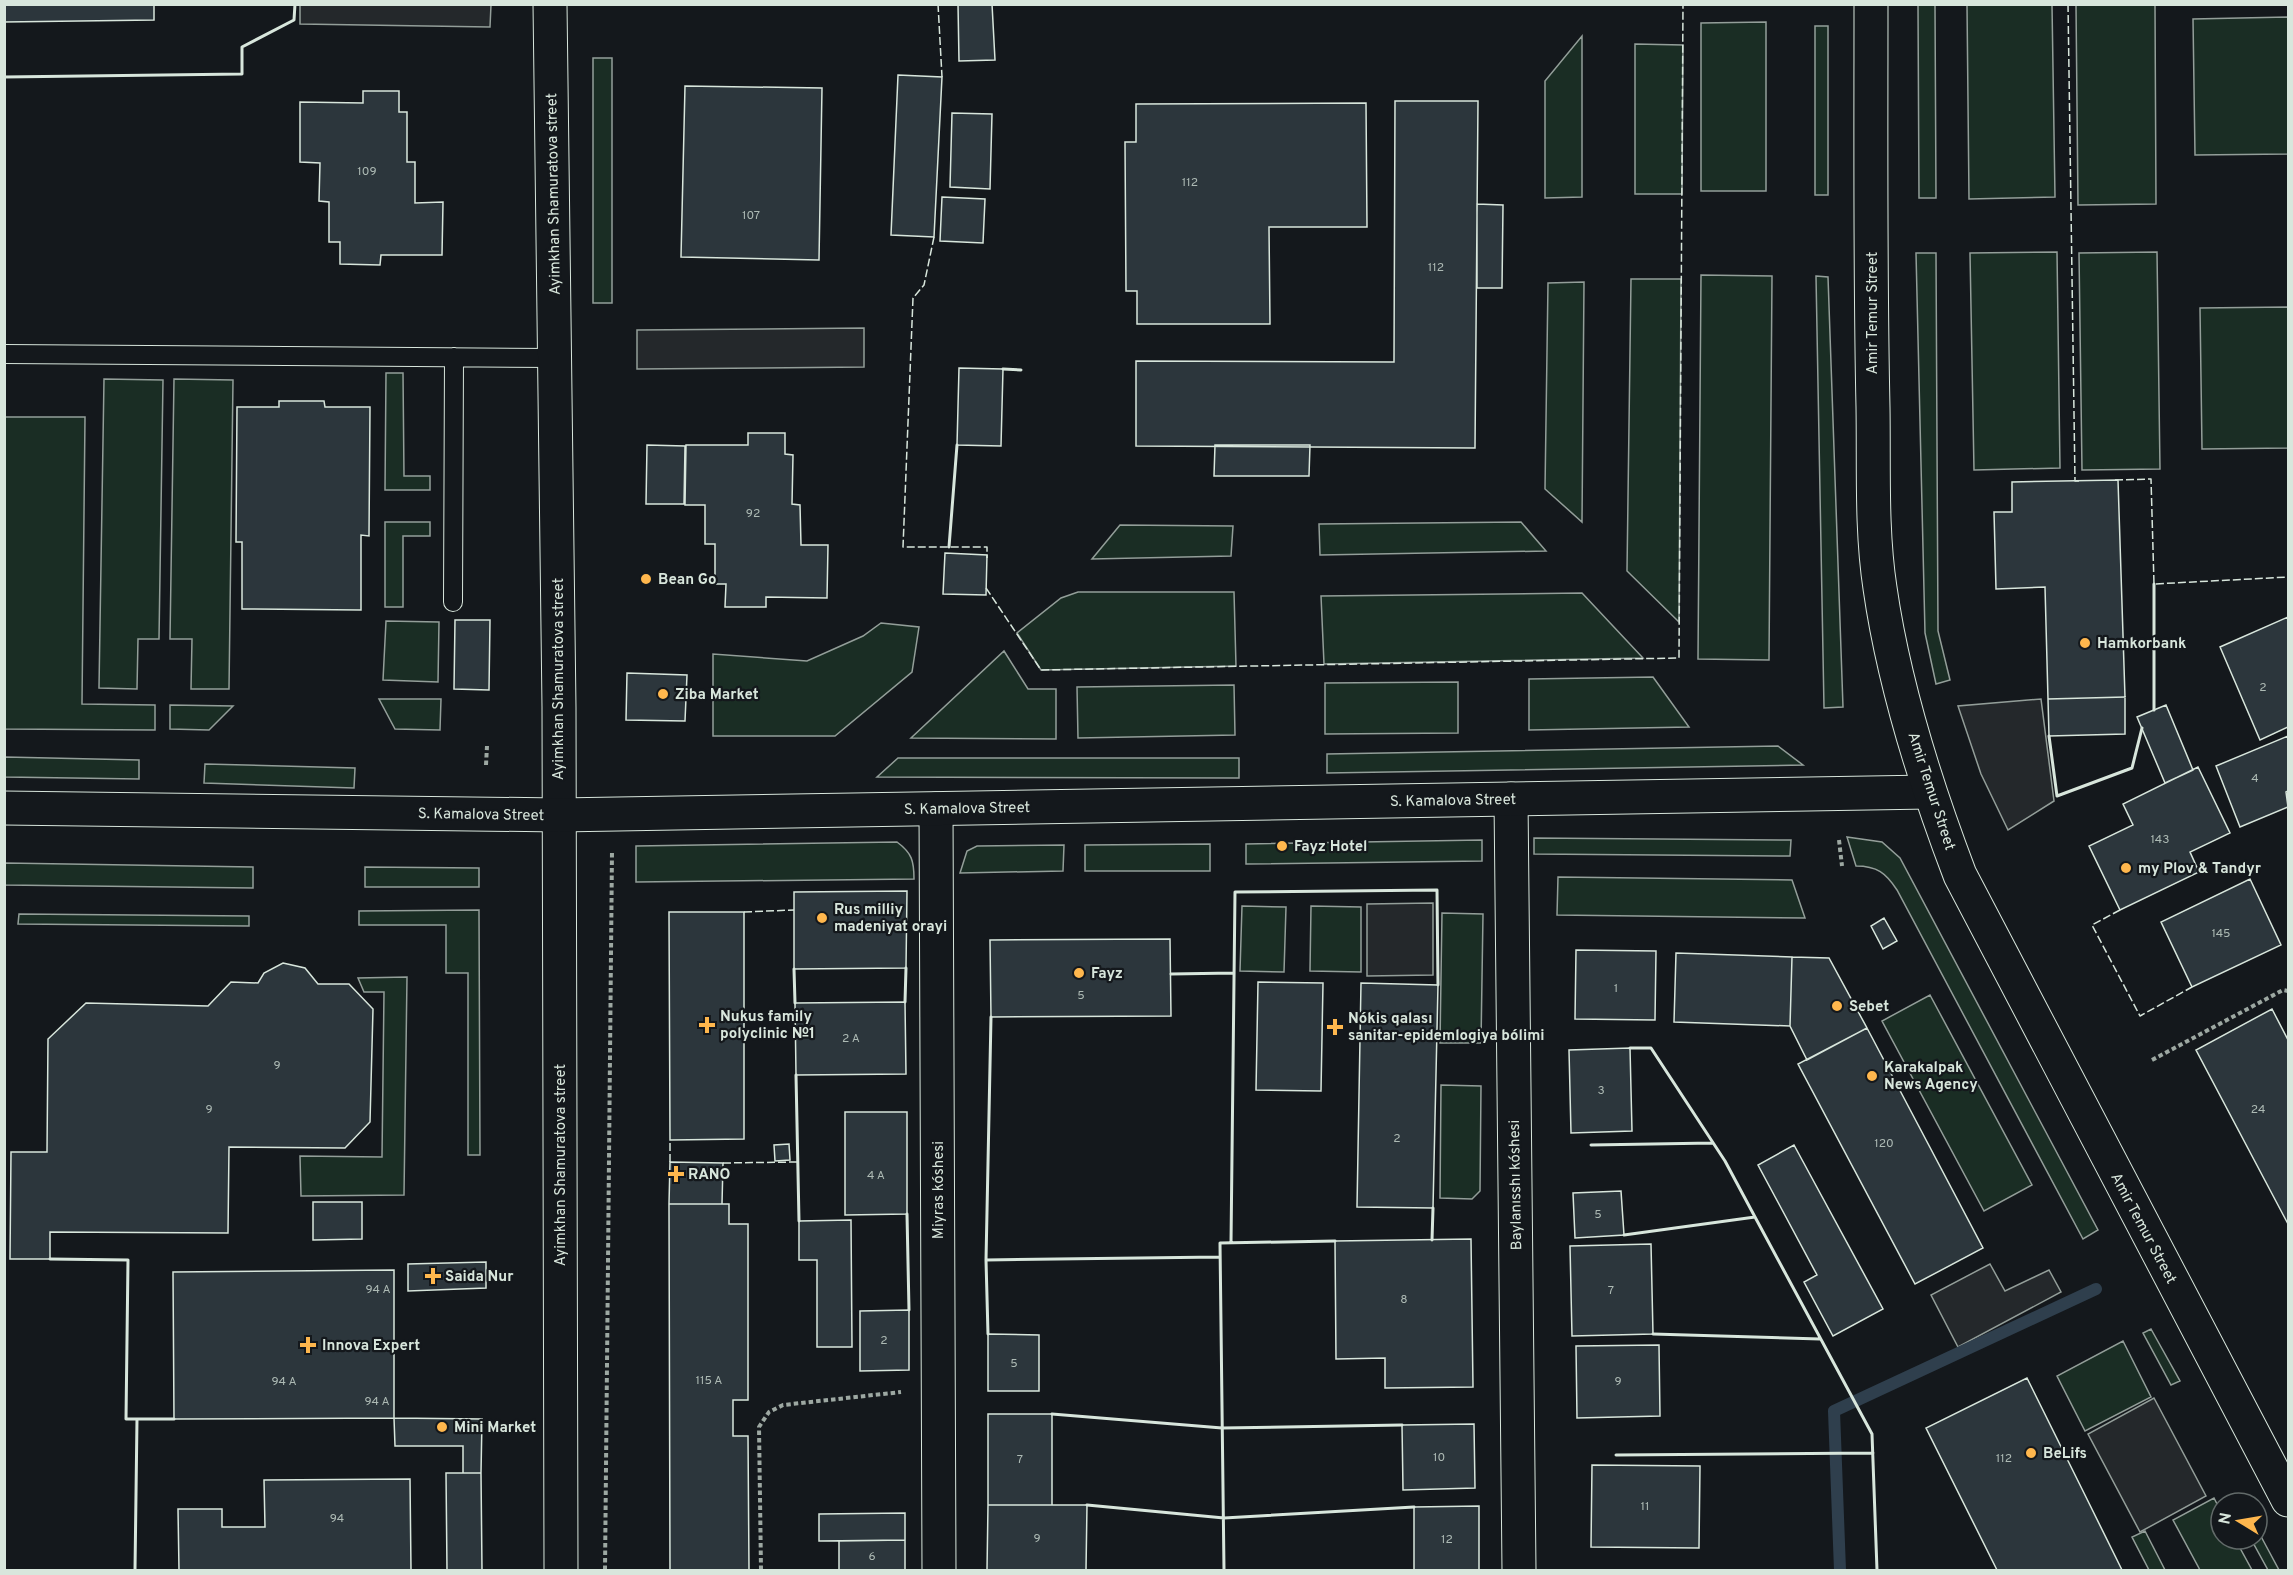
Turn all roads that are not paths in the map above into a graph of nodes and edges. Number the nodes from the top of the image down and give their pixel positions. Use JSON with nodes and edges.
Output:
{"nodes":[{"id":1,"x":550,"y":4,"type":"edge"},
{"id":2,"x":1870,"y":4,"type":"edge"},
{"id":3,"x":4,"y":354,"type":"edge"},
{"id":4,"x":454,"y":357,"type":"junction"},
{"id":5,"x":555,"y":358,"type":"junction"},
{"id":6,"x":453,"y":602,"type":"dead end"},
{"id":7,"x":1929,"y":792,"type":"junction"},
{"id":8,"x":1511,"y":799,"type":"junction"},
{"id":9,"x":4,"y":808,"type":"edge"},
{"id":10,"x":936,"y":809,"type":"junction"},
{"id":11,"x":559,"y":815,"type":"junction"},
{"id":12,"x":2289,"y":1500,"type":"edge"},
{"id":13,"x":561,"y":1570,"type":"edge"},
{"id":14,"x":939,"y":1570,"type":"edge"},
{"id":15,"x":1520,"y":1570,"type":"edge"}],
"edges":[{"from":1,"to":5,"type":"street","name":"Ayimkhan Shamuratova street"},
{"from":2,"to":7,"type":"street","name":"Amir Temur Street"},
{"from":3,"to":4,"type":"lane"},
{"from":4,"to":5,"type":"lane"},
{"from":4,"to":6,"type":"lane"},
{"from":5,"to":11,"type":"street","name":"Ayimkhan Shamuratova street"},
{"from":7,"to":8,"type":"street","name":"S. Kamalova Street"},
{"from":7,"to":12,"type":"street","name":"Amir Temur Street"},
{"from":8,"to":10,"type":"street","name":"S. Kamalova Street"},
{"from":8,"to":15,"type":"street","name":"Baylanısshı kóshesi"},
{"from":9,"to":11,"type":"street","name":"S. Kamalova Street"},
{"from":10,"to":11,"type":"street","name":"S. Kamalova Street"},
{"from":10,"to":14,"type":"street","name":"Miyras kóshesi"},
{"from":11,"to":13,"type":"street","name":"Ayimkhan Shamuratova street"}]}
